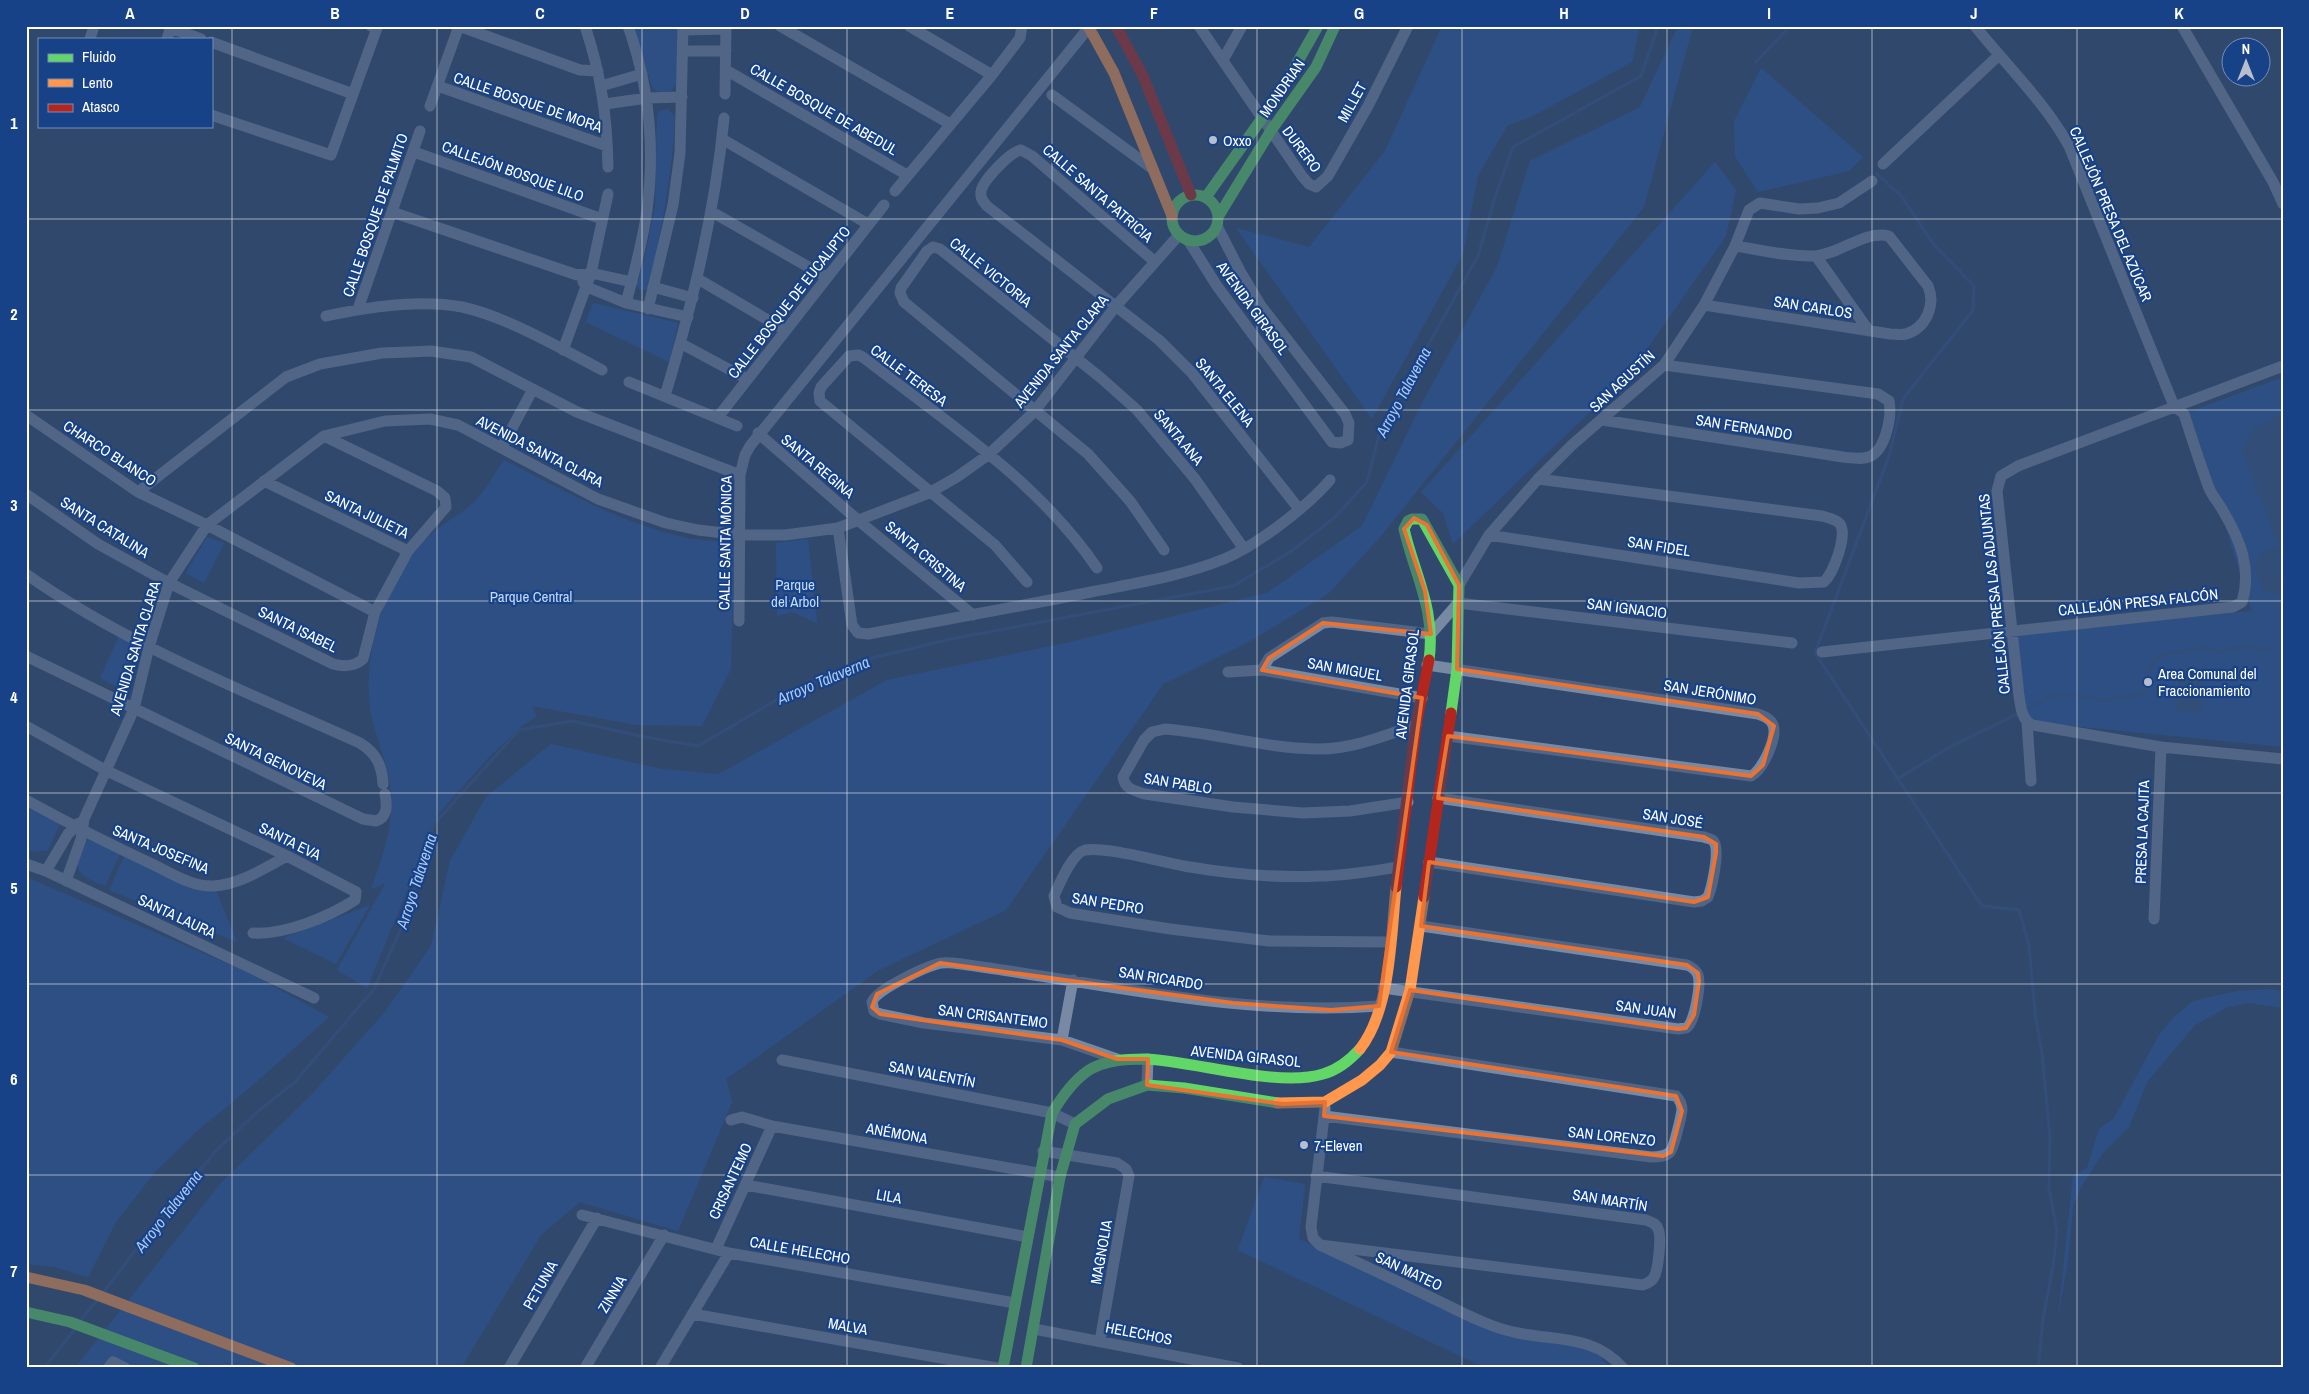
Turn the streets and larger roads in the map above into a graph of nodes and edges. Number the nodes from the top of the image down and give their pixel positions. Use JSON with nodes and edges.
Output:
{"nodes":[{"id":1,"x":94,"y":26,"type":"edge"},
{"id":2,"x":371,"y":26,"type":"edge"},
{"id":3,"x":459,"y":26,"type":"edge"},
{"id":4,"x":585,"y":26,"type":"edge"},
{"id":5,"x":628,"y":26,"type":"edge"},
{"id":6,"x":780,"y":26,"type":"edge"},
{"id":7,"x":909,"y":26,"type":"edge"},
{"id":8,"x":1022,"y":26,"type":"edge"},
{"id":9,"x":1116,"y":26,"type":"edge"},
{"id":10,"x":1199,"y":26,"type":"edge"},
{"id":11,"x":1242,"y":26,"type":"edge"},
{"id":12,"x":1318,"y":26,"type":"edge"},
{"id":13,"x":1335,"y":26,"type":"edge"},
{"id":14,"x":1408,"y":26,"type":"edge"},
{"id":15,"x":1975,"y":26,"type":"edge"},
{"id":16,"x":2182,"y":26,"type":"edge"},
{"id":17,"x":1089,"y":27,"type":"edge"},
{"id":18,"x":683,"y":28,"type":"edge"},
{"id":19,"x":726,"y":28,"type":"edge"},
{"id":20,"x":170,"y":31,"type":"edge"},
{"id":21,"x":90,"y":38,"type":"edge"},
{"id":22,"x":197,"y":38,"type":"edge"},
{"id":23,"x":212,"y":42,"type":"edge"},
{"id":24,"x":726,"y":50,"type":"junction"},
{"id":25,"x":683,"y":51,"type":"junction"},
{"id":26,"x":1998,"y":56,"type":"junction"},
{"id":27,"x":1223,"y":60,"type":"junction"},
{"id":28,"x":726,"y":70,"type":"junction"},
{"id":29,"x":598,"y":71,"type":"junction"},
{"id":30,"x":642,"y":74,"type":"junction"},
{"id":31,"x":992,"y":75,"type":"junction"},
{"id":32,"x":438,"y":86,"type":"junction"},
{"id":33,"x":601,"y":86,"type":"junction"},
{"id":34,"x":354,"y":94,"type":"junction"},
{"id":35,"x":725,"y":94,"type":"dead end"},
{"id":36,"x":1052,"y":95,"type":"dead end"},
{"id":37,"x":682,"y":97,"type":"junction"},
{"id":38,"x":647,"y":98,"type":"junction"},
{"id":39,"x":605,"y":104,"type":"junction"},
{"id":40,"x":430,"y":106,"type":"dead end"},
{"id":41,"x":212,"y":115,"type":"edge"},
{"id":42,"x":724,"y":118,"type":"dead end"},
{"id":43,"x":1262,"y":120,"type":"junction"},
{"id":44,"x":950,"y":124,"type":"junction"},
{"id":45,"x":420,"y":131,"type":"dead end"},
{"id":46,"x":1270,"y":132,"type":"junction"},
{"id":47,"x":722,"y":139,"type":"junction"},
{"id":48,"x":607,"y":146,"type":"junction"},
{"id":49,"x":414,"y":152,"type":"junction"},
{"id":50,"x":1883,"y":164,"type":"dead end"},
{"id":51,"x":608,"y":167,"type":"dead end"},
{"id":52,"x":1153,"y":170,"type":"junction"},
{"id":53,"x":907,"y":175,"type":"junction"},
{"id":54,"x":1872,"y":181,"type":"dead end"},
{"id":55,"x":1316,"y":187,"type":"joint"},
{"id":56,"x":895,"y":191,"type":"dead end"},
{"id":57,"x":608,"y":194,"type":"dead end"},
{"id":58,"x":1191,"y":195,"type":"junction"},
{"id":59,"x":1206,"y":197,"type":"junction"},
{"id":60,"x":2283,"y":204,"type":"edge"},
{"id":61,"x":884,"y":205,"type":"dead end"},
{"id":62,"x":392,"y":212,"type":"junction"},
{"id":63,"x":712,"y":212,"type":"junction"},
{"id":64,"x":1172,"y":216,"type":"junction"},
{"id":65,"x":602,"y":219,"type":"junction"},
{"id":66,"x":1217,"y":221,"type":"junction"},
{"id":67,"x":868,"y":224,"type":"junction"},
{"id":68,"x":1183,"y":237,"type":"junction"},
{"id":69,"x":1735,"y":246,"type":"junction"},
{"id":70,"x":1816,"y":256,"type":"junction"},
{"id":71,"x":1154,"y":261,"type":"junction"},
{"id":72,"x":591,"y":273,"type":"junction"},
{"id":73,"x":577,"y":275,"type":"junction"},
{"id":74,"x":826,"y":278,"type":"junction"},
{"id":75,"x":698,"y":279,"type":"junction"},
{"id":76,"x":632,"y":282,"type":"junction"},
{"id":77,"x":587,"y":287,"type":"junction"},
{"id":78,"x":652,"y":287,"type":"junction"},
{"id":79,"x":693,"y":298,"type":"junction"},
{"id":80,"x":626,"y":303,"type":"junction"},
{"id":81,"x":1704,"y":305,"type":"junction"},
{"id":82,"x":1116,"y":306,"type":"junction"},
{"id":83,"x":358,"y":309,"type":"junction"},
{"id":84,"x":648,"y":310,"type":"junction"},
{"id":85,"x":326,"y":316,"type":"dead end"},
{"id":86,"x":688,"y":318,"type":"junction"},
{"id":87,"x":785,"y":330,"type":"junction"},
{"id":88,"x":1869,"y":331,"type":"junction"},
{"id":89,"x":680,"y":343,"type":"junction"},
{"id":90,"x":563,"y":350,"type":"junction"},
{"id":91,"x":1075,"y":359,"type":"junction"},
{"id":92,"x":1664,"y":365,"type":"junction"},
{"id":93,"x":2283,"y":366,"type":"edge"},
{"id":94,"x":602,"y":370,"type":"dead end"},
{"id":95,"x":747,"y":380,"type":"junction"},
{"id":96,"x":629,"y":382,"type":"dead end"},
{"id":97,"x":533,"y":389,"type":"junction"},
{"id":98,"x":665,"y":396,"type":"junction"},
{"id":99,"x":2174,"y":406,"type":"junction"},
{"id":100,"x":1034,"y":412,"type":"junction"},
{"id":101,"x":26,"y":415,"type":"edge"},
{"id":102,"x":718,"y":417,"type":"junction"},
{"id":103,"x":1602,"y":420,"type":"junction"},
{"id":104,"x":737,"y":426,"type":"dead end"},
{"id":105,"x":758,"y":433,"type":"junction"},
{"id":106,"x":324,"y":436,"type":"junction"},
{"id":107,"x":502,"y":447,"type":"junction"},
{"id":108,"x":988,"y":455,"type":"junction"},
{"id":109,"x":740,"y":475,"type":"junction"},
{"id":110,"x":1538,"y":478,"type":"junction"},
{"id":111,"x":1330,"y":480,"type":"dead end"},
{"id":112,"x":264,"y":481,"type":"junction"},
{"id":113,"x":138,"y":492,"type":"junction"},
{"id":114,"x":929,"y":493,"type":"junction"},
{"id":115,"x":26,"y":494,"type":"edge"},
{"id":116,"x":1298,"y":509,"type":"junction"},
{"id":117,"x":859,"y":521,"type":"junction"},
{"id":118,"x":208,"y":525,"type":"junction"},
{"id":119,"x":838,"y":528,"type":"junction"},
{"id":120,"x":741,"y":534,"type":"junction"},
{"id":121,"x":1489,"y":535,"type":"junction"},
{"id":122,"x":1244,"y":548,"type":"junction"},
{"id":123,"x":1164,"y":550,"type":"dead end"},
{"id":124,"x":408,"y":551,"type":"junction"},
{"id":125,"x":1097,"y":568,"type":"dead end"},
{"id":126,"x":26,"y":574,"type":"edge"},
{"id":127,"x":1027,"y":582,"type":"dead end"},
{"id":128,"x":169,"y":583,"type":"junction"},
{"id":129,"x":1459,"y":585,"type":"junction"},
{"id":130,"x":1458,"y":603,"type":"junction"},
{"id":131,"x":375,"y":612,"type":"junction"},
{"id":132,"x":973,"y":615,"type":"junction"},
{"id":133,"x":739,"y":621,"type":"dead end"},
{"id":134,"x":2013,"y":631,"type":"junction"},
{"id":135,"x":1431,"y":634,"type":"junction"},
{"id":136,"x":1792,"y":643,"type":"dead end"},
{"id":137,"x":150,"y":647,"type":"junction"},
{"id":138,"x":1822,"y":652,"type":"dead end"},
{"id":139,"x":26,"y":656,"type":"edge"},
{"id":140,"x":1427,"y":665,"type":"junction"},
{"id":141,"x":1457,"y":669,"type":"junction"},
{"id":142,"x":1262,"y":670,"type":"junction"},
{"id":143,"x":1228,"y":672,"type":"dead end"},
{"id":144,"x":1422,"y":698,"type":"junction"},
{"id":145,"x":134,"y":709,"type":"junction"},
{"id":146,"x":2027,"y":722,"type":"junction"},
{"id":147,"x":26,"y":726,"type":"edge"},
{"id":148,"x":1416,"y":726,"type":"junction"},
{"id":149,"x":1448,"y":736,"type":"junction"},
{"id":150,"x":2161,"y":747,"type":"junction"},
{"id":151,"x":2283,"y":759,"type":"edge"},
{"id":152,"x":105,"y":770,"type":"junction"},
{"id":153,"x":2031,"y":781,"type":"dead end"},
{"id":154,"x":1438,"y":798,"type":"junction"},
{"id":155,"x":26,"y":800,"type":"edge"},
{"id":156,"x":1408,"y":802,"type":"junction"},
{"id":157,"x":78,"y":829,"type":"junction"},
{"id":158,"x":287,"y":856,"type":"junction"},
{"id":159,"x":1429,"y":862,"type":"junction"},
{"id":160,"x":26,"y":864,"type":"edge"},
{"id":161,"x":1398,"y":866,"type":"junction"},
{"id":162,"x":46,"y":872,"type":"junction"},
{"id":163,"x":66,"y":881,"type":"junction"},
{"id":164,"x":2154,"y":918,"type":"dead end"},
{"id":165,"x":1421,"y":926,"type":"junction"},
{"id":166,"x":253,"y":933,"type":"dead end"},
{"id":167,"x":1389,"y":942,"type":"junction"},
{"id":168,"x":1073,"y":980,"type":"junction"},
{"id":169,"x":1383,"y":988,"type":"junction"},
{"id":170,"x":1410,"y":990,"type":"junction"},
{"id":171,"x":314,"y":998,"type":"dead end"},
{"id":172,"x":872,"y":1002,"type":"joint"},
{"id":173,"x":1379,"y":1006,"type":"junction"},
{"id":174,"x":1062,"y":1040,"type":"junction"},
{"id":175,"x":1391,"y":1052,"type":"junction"},
{"id":176,"x":1117,"y":1059,"type":"junction"},
{"id":177,"x":1148,"y":1059,"type":"junction"},
{"id":178,"x":782,"y":1060,"type":"dead end"},
{"id":179,"x":1147,"y":1085,"type":"junction"},
{"id":180,"x":1326,"y":1102,"type":"junction"},
{"id":181,"x":1052,"y":1113,"type":"junction"},
{"id":182,"x":1324,"y":1116,"type":"junction"},
{"id":183,"x":731,"y":1120,"type":"dead end"},
{"id":184,"x":1075,"y":1124,"type":"junction"},
{"id":185,"x":772,"y":1126,"type":"junction"},
{"id":186,"x":1044,"y":1151,"type":"junction"},
{"id":187,"x":1065,"y":1155,"type":"junction"},
{"id":188,"x":1040,"y":1174,"type":"junction"},
{"id":189,"x":1316,"y":1176,"type":"junction"},
{"id":190,"x":1060,"y":1178,"type":"junction"},
{"id":191,"x":746,"y":1185,"type":"junction"},
{"id":192,"x":582,"y":1215,"type":"dead end"},
{"id":193,"x":596,"y":1218,"type":"junction"},
{"id":194,"x":664,"y":1236,"type":"junction"},
{"id":195,"x":1028,"y":1237,"type":"junction"},
{"id":196,"x":1320,"y":1245,"type":"junction"},
{"id":197,"x":716,"y":1249,"type":"junction"},
{"id":198,"x":729,"y":1253,"type":"junction"},
{"id":199,"x":26,"y":1277,"type":"edge"},
{"id":200,"x":1015,"y":1303,"type":"junction"},
{"id":201,"x":26,"y":1312,"type":"edge"},
{"id":202,"x":693,"y":1314,"type":"junction"},
{"id":203,"x":1034,"y":1329,"type":"junction"},
{"id":204,"x":1100,"y":1340,"type":"junction"},
{"id":205,"x":108,"y":1368,"type":"edge"},
{"id":206,"x":125,"y":1368,"type":"edge"},
{"id":207,"x":194,"y":1368,"type":"edge"},
{"id":208,"x":291,"y":1368,"type":"edge"},
{"id":209,"x":509,"y":1368,"type":"edge"},
{"id":210,"x":585,"y":1368,"type":"edge"},
{"id":211,"x":660,"y":1368,"type":"edge"},
{"id":212,"x":997,"y":1368,"type":"edge"},
{"id":213,"x":1003,"y":1368,"type":"edge"},
{"id":214,"x":1026,"y":1368,"type":"edge"},
{"id":215,"x":1238,"y":1368,"type":"edge"},
{"id":216,"x":1623,"y":1368,"type":"edge"}],
"edges":[{"from":1,"to":21,"type":"street"},
{"from":2,"to":34,"type":"street"},
{"from":3,"to":29,"type":"street"},
{"from":3,"to":32,"type":"street"},
{"from":4,"to":29,"type":"street"},
{"from":5,"to":30,"type":"street"},
{"from":6,"to":44,"type":"street"},
{"from":7,"to":31,"type":"street"},
{"from":8,"to":31,"type":"street"},
{"from":9,"to":58,"type":"street"},
{"from":10,"to":27,"type":"street","name":"DURERO"},
{"from":11,"to":27,"type":"street"},
{"from":12,"to":43,"type":"street","name":"MONDRIAN"},
{"from":13,"to":46,"type":"street","name":"MONDRIAN"},
{"from":14,"to":55,"type":"street","name":"MILLET"},
{"from":15,"to":26,"type":"street","name":"CALLEJÓN PRESA DEL AZÚCAR"},
{"from":16,"to":60,"type":"street"},
{"from":17,"to":52,"type":"street"},
{"from":17,"to":105,"type":"street","name":"CALLE SANTA MÓNICA"},
{"from":18,"to":19,"type":"street"},
{"from":18,"to":25,"type":"street"},
{"from":19,"to":24,"type":"street"},
{"from":20,"to":22,"type":"street"},
{"from":23,"to":34,"type":"street"},
{"from":24,"to":25,"type":"street"},
{"from":24,"to":28,"type":"street"},
{"from":25,"to":37,"type":"street"},
{"from":26,"to":50,"type":"street"},
{"from":26,"to":99,"type":"street","name":"CALLEJÓN PRESA DEL AZÚCAR"},
{"from":27,"to":43,"type":"street","name":"DURERO"},
{"from":28,"to":35,"type":"street"},
{"from":28,"to":53,"type":"street","name":"CALLE BOSQUE DE ABEDUL"},
{"from":29,"to":33,"type":"street"},
{"from":30,"to":33,"type":"street"},
{"from":30,"to":38,"type":"street"},
{"from":31,"to":44,"type":"street"},
{"from":32,"to":40,"type":"street"},
{"from":32,"to":48,"type":"street","name":"CALLE BOSQUE DE MORA"},
{"from":33,"to":39,"type":"street"},
{"from":34,"to":41,"type":"street"},
{"from":36,"to":52,"type":"street"},
{"from":37,"to":38,"type":"street"},
{"from":37,"to":78,"type":"street"},
{"from":38,"to":39,"type":"street"},
{"from":38,"to":76,"type":"street"},
{"from":39,"to":48,"type":"street"},
{"from":42,"to":47,"type":"street"},
{"from":43,"to":46,"type":"street","name":"DURERO"},
{"from":43,"to":59,"type":"street","name":"MONDRIAN"},
{"from":44,"to":53,"type":"street"},
{"from":45,"to":49,"type":"street","name":"CALLE BOSQUE DE PALMITO"},
{"from":46,"to":55,"type":"street","name":"DURERO"},
{"from":46,"to":66,"type":"street","name":"MONDRIAN"},
{"from":47,"to":63,"type":"street"},
{"from":47,"to":67,"type":"street"},
{"from":48,"to":51,"type":"street"},
{"from":49,"to":62,"type":"street","name":"CALLE BOSQUE DE PALMITO"},
{"from":49,"to":65,"type":"street","name":"CALLEJÓN BOSQUE LILO"},
{"from":52,"to":64,"type":"street"},
{"from":53,"to":56,"type":"street"},
{"from":54,"to":69,"type":"street","name":"SAN AGUSTÍN"},
{"from":57,"to":65,"type":"street"},
{"from":58,"to":59,"type":"street"},
{"from":58,"to":64,"type":"street"},
{"from":59,"to":66,"type":"street"},
{"from":61,"to":67,"type":"street","name":"CALLE BOSQUE DE EUCALIPTO"},
{"from":62,"to":73,"type":"street"},
{"from":62,"to":83,"type":"street","name":"CALLE BOSQUE DE PALMITO"},
{"from":63,"to":74,"type":"street"},
{"from":63,"to":75,"type":"street"},
{"from":64,"to":68,"type":"street"},
{"from":65,"to":72,"type":"street"},
{"from":66,"to":68,"type":"street"},
{"from":66,"to":68,"type":"street","name":"AVENIDA GIRASOL"},
{"from":67,"to":74,"type":"street","name":"CALLE BOSQUE DE EUCALIPTO"},
{"from":68,"to":71,"type":"street","name":"AVENIDA SANTA CLARA"},
{"from":69,"to":70,"type":"street"},
{"from":69,"to":81,"type":"street","name":"SAN AGUSTÍN"},
{"from":70,"to":88,"type":"street"},
{"from":70,"to":88,"type":"street","name":"SAN CARLOS"},
{"from":71,"to":82,"type":"street","name":"AVENIDA SANTA CLARA"},
{"from":71,"to":82,"type":"street","name":"CALLE SANTA PATRICIA"},
{"from":72,"to":73,"type":"street"},
{"from":72,"to":76,"type":"street"},
{"from":72,"to":77,"type":"street"},
{"from":73,"to":77,"type":"street"},
{"from":74,"to":87,"type":"street","name":"CALLE BOSQUE DE EUCALIPTO"},
{"from":75,"to":79,"type":"street"},
{"from":75,"to":87,"type":"street"},
{"from":76,"to":80,"type":"street"},
{"from":77,"to":80,"type":"street"},
{"from":77,"to":90,"type":"street"},
{"from":78,"to":79,"type":"street"},
{"from":78,"to":84,"type":"street"},
{"from":79,"to":86,"type":"street"},
{"from":80,"to":84,"type":"street"},
{"from":81,"to":88,"type":"street","name":"SAN CARLOS"},
{"from":81,"to":92,"type":"street","name":"SAN AGUSTÍN"},
{"from":82,"to":91,"type":"street","name":"AVENIDA SANTA CLARA"},
{"from":82,"to":116,"type":"street","name":"SANTA ELENA"},
{"from":83,"to":85,"type":"street"},
{"from":83,"to":90,"type":"street"},
{"from":84,"to":86,"type":"street"},
{"from":86,"to":89,"type":"street"},
{"from":87,"to":95,"type":"street","name":"CALLE BOSQUE DE EUCALIPTO"},
{"from":89,"to":95,"type":"street"},
{"from":89,"to":98,"type":"street"},
{"from":90,"to":94,"type":"street"},
{"from":91,"to":100,"type":"street","name":"AVENIDA SANTA CLARA"},
{"from":91,"to":100,"type":"street","name":"CALLE VICTORIA"},
{"from":91,"to":122,"type":"street","name":"SANTA ANA"},
{"from":92,"to":103,"type":"street","name":"SAN AGUSTÍN"},
{"from":92,"to":103,"type":"street","name":"SAN FERNANDO"},
{"from":93,"to":99,"type":"street","name":"CALLEJÓN PRESA LAS ADJUNTAS"},
{"from":95,"to":102,"type":"street","name":"CALLE BOSQUE DE EUCALIPTO"},
{"from":96,"to":98,"type":"street"},
{"from":97,"to":107,"type":"street"},
{"from":97,"to":109,"type":"street"},
{"from":97,"to":113,"type":"street"},
{"from":98,"to":102,"type":"street"},
{"from":99,"to":134,"type":"street","name":"CALLEJÓN PRESA LAS ADJUNTAS"},
{"from":99,"to":134,"type":"street","name":"CALLEJÓN PRESA FALCÓN"},
{"from":100,"to":108,"type":"street","name":"AVENIDA SANTA CLARA"},
{"from":100,"to":123,"type":"street","name":"CALLE VICTORIA"},
{"from":101,"to":113,"type":"street","name":"CHARCO BLANCO"},
{"from":102,"to":104,"type":"street"},
{"from":103,"to":110,"type":"street","name":"SAN AGUSTÍN"},
{"from":105,"to":109,"type":"street","name":"CALLE SANTA MÓNICA"},
{"from":105,"to":117,"type":"street","name":"SANTA REGINA"},
{"from":106,"to":107,"type":"street","name":"AVENIDA SANTA CLARA"},
{"from":106,"to":112,"type":"street","name":"AVENIDA SANTA CLARA"},
{"from":106,"to":124,"type":"street","name":"SANTA JULIETA"},
{"from":107,"to":120,"type":"street","name":"AVENIDA SANTA CLARA"},
{"from":108,"to":114,"type":"street","name":"AVENIDA SANTA CLARA"},
{"from":108,"to":114,"type":"street","name":"CALLE TERESA"},
{"from":108,"to":125,"type":"street"},
{"from":109,"to":120,"type":"street","name":"CALLE SANTA MÓNICA"},
{"from":110,"to":121,"type":"street","name":"SAN AGUSTÍN"},
{"from":110,"to":121,"type":"street","name":"SAN FIDEL"},
{"from":111,"to":116,"type":"street"},
{"from":112,"to":118,"type":"street","name":"AVENIDA SANTA CLARA"},
{"from":112,"to":124,"type":"street","name":"SANTA JULIETA"},
{"from":113,"to":118,"type":"street","name":"CHARCO BLANCO"},
{"from":114,"to":117,"type":"street","name":"AVENIDA SANTA CLARA"},
{"from":114,"to":127,"type":"street"},
{"from":115,"to":128,"type":"street","name":"SANTA CATALINA"},
{"from":116,"to":122,"type":"street"},
{"from":117,"to":119,"type":"street","name":"AVENIDA SANTA CLARA"},
{"from":117,"to":132,"type":"street","name":"SANTA CRISTINA"},
{"from":118,"to":128,"type":"street","name":"AVENIDA SANTA CLARA"},
{"from":118,"to":131,"type":"street"},
{"from":119,"to":120,"type":"street","name":"AVENIDA SANTA CLARA"},
{"from":119,"to":132,"type":"street"},
{"from":120,"to":133,"type":"street","name":"CALLE SANTA MÓNICA"},
{"from":121,"to":129,"type":"street","name":"SAN AGUSTÍN"},
{"from":122,"to":132,"type":"street"},
{"from":124,"to":131,"type":"street"},
{"from":126,"to":137,"type":"street"},
{"from":128,"to":131,"type":"street","name":"SANTA ISABEL"},
{"from":128,"to":137,"type":"street","name":"AVENIDA SANTA CLARA"},
{"from":129,"to":130,"type":"street"},
{"from":129,"to":135,"type":"street","name":"AVENIDA GIRASOL"},
{"from":130,"to":135,"type":"street"},
{"from":130,"to":136,"type":"street","name":"SAN IGNACIO"},
{"from":130,"to":141,"type":"street"},
{"from":134,"to":138,"type":"street","name":"CALLEJÓN PRESA FALCÓN"},
{"from":134,"to":146,"type":"street","name":"CALLEJÓN PRESA LAS ADJUNTAS"},
{"from":135,"to":140,"type":"street","name":"AVENIDA GIRASOL"},
{"from":135,"to":142,"type":"street","name":"SAN MIGUEL"},
{"from":137,"to":145,"type":"street","name":"AVENIDA SANTA CLARA"},
{"from":137,"to":145,"type":"street","name":"SANTA GENOVEVA"},
{"from":139,"to":145,"type":"street"},
{"from":140,"to":141,"type":"street","name":"SAN JERÓNIMO"},
{"from":140,"to":144,"type":"street","name":"AVENIDA GIRASOL"},
{"from":141,"to":149,"type":"street"},
{"from":141,"to":149,"type":"street","name":"SAN JERÓNIMO"},
{"from":142,"to":143,"type":"street","name":"SAN MIGUEL"},
{"from":142,"to":144,"type":"street","name":"SAN MIGUEL"},
{"from":144,"to":148,"type":"street","name":"AVENIDA GIRASOL"},
{"from":145,"to":152,"type":"street","name":"AVENIDA SANTA CLARA"},
{"from":146,"to":150,"type":"street"},
{"from":146,"to":153,"type":"street","name":"CALLEJÓN PRESA LAS ADJUNTAS"},
{"from":147,"to":152,"type":"street","name":"SANTA EVA"},
{"from":148,"to":156,"type":"street","name":"AVENIDA GIRASOL"},
{"from":148,"to":156,"type":"street","name":"SAN PABLO"},
{"from":149,"to":154,"type":"street"},
{"from":150,"to":151,"type":"street"},
{"from":150,"to":164,"type":"street","name":"PRESA LA CAJITA"},
{"from":152,"to":157,"type":"street","name":"AVENIDA SANTA CLARA"},
{"from":152,"to":158,"type":"street","name":"SANTA EVA"},
{"from":154,"to":159,"type":"street"},
{"from":154,"to":159,"type":"street","name":"SAN JOSÉ"},
{"from":155,"to":157,"type":"street","name":"SANTA JOSEFINA"},
{"from":156,"to":161,"type":"street","name":"AVENIDA GIRASOL"},
{"from":157,"to":158,"type":"street","name":"SANTA JOSEFINA"},
{"from":157,"to":162,"type":"street","name":"AVENIDA SANTA CLARA"},
{"from":157,"to":163,"type":"street","name":"AVENIDA SANTA CLARA"},
{"from":158,"to":166,"type":"street","name":"SANTA EVA"},
{"from":159,"to":165,"type":"street"},
{"from":160,"to":162,"type":"street","name":"SANTA LAURA"},
{"from":161,"to":167,"type":"street","name":"AVENIDA GIRASOL"},
{"from":161,"to":167,"type":"street","name":"SAN PEDRO"},
{"from":162,"to":163,"type":"street","name":"SANTA LAURA"},
{"from":163,"to":171,"type":"street","name":"SANTA LAURA"},
{"from":165,"to":170,"type":"street"},
{"from":165,"to":170,"type":"street","name":"SAN JUAN"},
{"from":167,"to":169,"type":"street","name":"AVENIDA GIRASOL"},
{"from":168,"to":172,"type":"street","name":"SAN RICARDO"},
{"from":168,"to":173,"type":"street","name":"SAN RICARDO"},
{"from":168,"to":174,"type":"street"},
{"from":169,"to":170,"type":"street","name":"SAN JUAN"},
{"from":169,"to":173,"type":"street","name":"AVENIDA GIRASOL"},
{"from":170,"to":175,"type":"street"},
{"from":172,"to":174,"type":"street","name":"SAN CRISANTEMO"},
{"from":173,"to":177,"type":"street","name":"AVENIDA GIRASOL"},
{"from":174,"to":176,"type":"street","name":"SAN CRISANTEMO"},
{"from":175,"to":180,"type":"street"},
{"from":175,"to":182,"type":"street","name":"SAN LORENZO"},
{"from":176,"to":177,"type":"street","name":"AVENIDA GIRASOL"},
{"from":176,"to":181,"type":"street","name":"AVENIDA GIRASOL"},
{"from":177,"to":179,"type":"street"},
{"from":178,"to":181,"type":"street","name":"SAN VALENTÍN"},
{"from":179,"to":180,"type":"street"},
{"from":179,"to":184,"type":"street"},
{"from":180,"to":182,"type":"street"},
{"from":181,"to":184,"type":"street","name":"SAN VALENTÍN"},
{"from":181,"to":186,"type":"street","name":"AVENIDA GIRASOL"},
{"from":182,"to":189,"type":"street"},
{"from":183,"to":185,"type":"street","name":"ANÉMONA"},
{"from":184,"to":187,"type":"street"},
{"from":185,"to":188,"type":"street","name":"ANÉMONA"},
{"from":185,"to":191,"type":"street","name":"CRISANTEMO"},
{"from":186,"to":187,"type":"street"},
{"from":186,"to":188,"type":"street","name":"AVENIDA GIRASOL"},
{"from":187,"to":190,"type":"street"},
{"from":187,"to":204,"type":"street","name":"MAGNOLIA"},
{"from":188,"to":190,"type":"street","name":"ANÉMONA"},
{"from":188,"to":195,"type":"street","name":"AVENIDA GIRASOL"},
{"from":189,"to":196,"type":"street"},
{"from":189,"to":196,"type":"street","name":"SAN MARTÍN"},
{"from":190,"to":203,"type":"street"},
{"from":191,"to":195,"type":"street","name":"LILA"},
{"from":191,"to":197,"type":"street","name":"CRISANTEMO"},
{"from":192,"to":193,"type":"street","name":"CALLE HELECHO"},
{"from":193,"to":194,"type":"street","name":"CALLE HELECHO"},
{"from":193,"to":209,"type":"street","name":"PETUNIA"},
{"from":194,"to":197,"type":"street","name":"CALLE HELECHO"},
{"from":194,"to":210,"type":"street","name":"ZINNIA"},
{"from":195,"to":200,"type":"street","name":"AVENIDA GIRASOL"},
{"from":196,"to":216,"type":"street","name":"SAN MATEO"},
{"from":197,"to":198,"type":"street","name":"CALLE HELECHO"},
{"from":198,"to":200,"type":"street","name":"CALLE HELECHO"},
{"from":198,"to":202,"type":"street"},
{"from":199,"to":208,"type":"street"},
{"from":200,"to":213,"type":"street","name":"AVENIDA GIRASOL"},
{"from":201,"to":207,"type":"street"},
{"from":202,"to":211,"type":"street"},
{"from":202,"to":212,"type":"street","name":"MALVA"},
{"from":203,"to":204,"type":"street","name":"HELECHOS"},
{"from":203,"to":214,"type":"street"},
{"from":204,"to":215,"type":"street","name":"HELECHOS"},
{"from":205,"to":206,"type":"street"}]}
